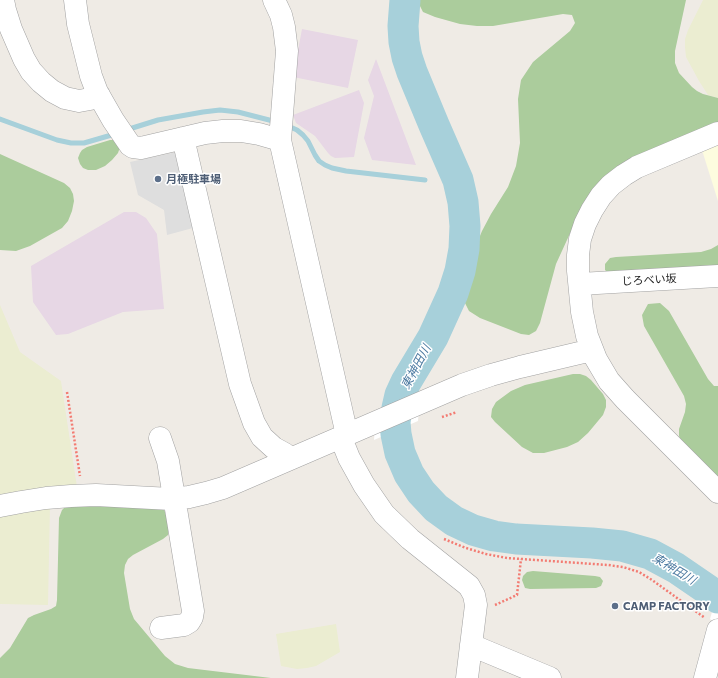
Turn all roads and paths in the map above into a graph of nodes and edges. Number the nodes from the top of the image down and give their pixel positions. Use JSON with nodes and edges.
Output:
{"nodes":[{"id":1,"x":3,"y":0,"type":"edge"},
{"id":2,"x":75,"y":0,"type":"edge"},
{"id":3,"x":274,"y":0,"type":"edge"},
{"id":4,"x":99,"y":95,"type":"junction"},
{"id":5,"x":718,"y":133,"type":"edge"},
{"id":6,"x":183,"y":138,"type":"junction"},
{"id":7,"x":280,"y":140,"type":"junction"},
{"id":8,"x":718,"y":276,"type":"edge"},
{"id":9,"x":580,"y":284,"type":"junction"},
{"id":10,"x":592,"y":350,"type":"junction"},
{"id":11,"x":67,"y":392,"type":"dead end"},
{"id":12,"x":344,"y":436,"type":"junction"},
{"id":13,"x":160,"y":438,"type":"dead end"},
{"id":14,"x":288,"y":460,"type":"junction"},
{"id":15,"x":718,"y":492,"type":"edge"},
{"id":16,"x":82,"y":496,"type":"junction"},
{"id":17,"x":175,"y":498,"type":"junction"},
{"id":18,"x":0,"y":506,"type":"edge"},
{"id":19,"x":440,"y":537,"type":"dead end"},
{"id":20,"x":521,"y":559,"type":"junction"},
{"id":21,"x":517,"y":595,"type":"dead end"},
{"id":22,"x":712,"y":624,"type":"edge"},
{"id":23,"x":161,"y":628,"type":"dead end"},
{"id":24,"x":471,"y":645,"type":"junction"},
{"id":25,"x":467,"y":678,"type":"edge"},
{"id":26,"x":550,"y":678,"type":"edge"},
{"id":27,"x":705,"y":678,"type":"edge"}],
"edges":[{"from":1,"to":4,"type":"street"},
{"from":2,"to":4,"type":"street"},
{"from":3,"to":7,"type":"street"},
{"from":4,"to":6,"type":"street"},
{"from":5,"to":9,"type":"street"},
{"from":6,"to":7,"type":"street"},
{"from":6,"to":14,"type":"street"},
{"from":7,"to":12,"type":"street"},
{"from":8,"to":9,"type":"street","name":"じろべい坂"},
{"from":9,"to":10,"type":"street"},
{"from":10,"to":12,"type":"street"},
{"from":10,"to":15,"type":"street"},
{"from":11,"to":16,"type":"path"},
{"from":12,"to":14,"type":"street"},
{"from":12,"to":24,"type":"street"},
{"from":13,"to":17,"type":"street"},
{"from":14,"to":17,"type":"street"},
{"from":16,"to":17,"type":"street"},
{"from":16,"to":18,"type":"street"},
{"from":17,"to":23,"type":"street"},
{"from":19,"to":20,"type":"path"},
{"from":20,"to":21,"type":"path"},
{"from":20,"to":22,"type":"path"},
{"from":22,"to":27,"type":"street"},
{"from":24,"to":25,"type":"street"},
{"from":24,"to":26,"type":"street"}]}
